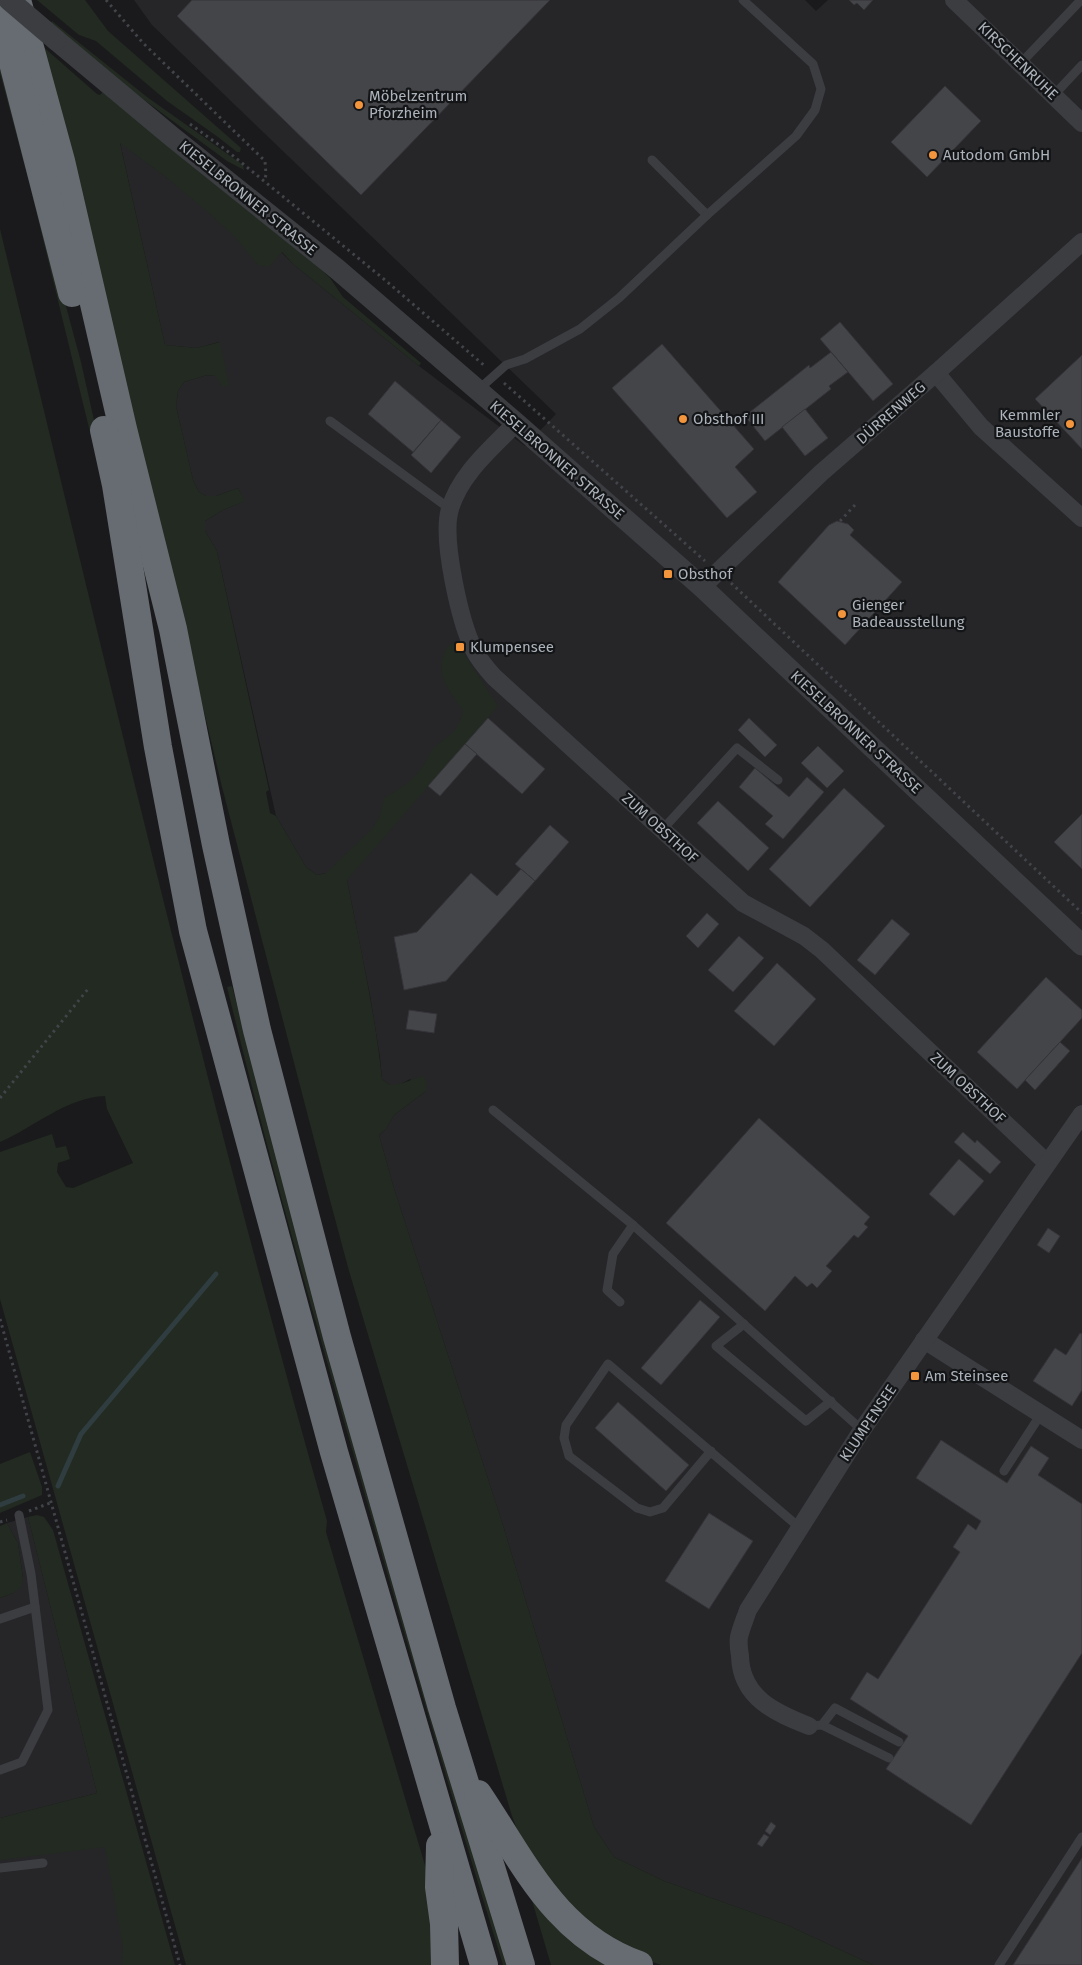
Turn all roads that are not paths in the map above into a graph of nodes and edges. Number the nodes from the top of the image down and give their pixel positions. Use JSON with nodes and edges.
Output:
{"nodes":[{"id":1,"x":9,"y":0,"type":"edge"},
{"id":2,"x":18,"y":0,"type":"edge"},
{"id":3,"x":743,"y":0,"type":"edge"},
{"id":4,"x":954,"y":0,"type":"edge"},
{"id":5,"x":1081,"y":0,"type":"edge"},
{"id":6,"x":0,"y":12,"type":"edge"},
{"id":7,"x":1020,"y":64,"type":"junction"},
{"id":8,"x":1082,"y":65,"type":"edge"},
{"id":9,"x":1054,"y":95,"type":"junction"},
{"id":10,"x":1082,"y":123,"type":"edge"},
{"id":11,"x":652,"y":160,"type":"dead end"},
{"id":12,"x":707,"y":215,"type":"junction"},
{"id":13,"x":1082,"y":242,"type":"edge"},
{"id":14,"x":936,"y":373,"type":"junction"},
{"id":15,"x":478,"y":390,"type":"junction"},
{"id":16,"x":330,"y":421,"type":"dead end"},
{"id":17,"x":516,"y":422,"type":"junction"},
{"id":18,"x":450,"y":509,"type":"junction"},
{"id":19,"x":1082,"y":518,"type":"edge"},
{"id":20,"x":702,"y":586,"type":"junction"},
{"id":21,"x":778,"y":780,"type":"dead end"},
{"id":22,"x":662,"y":830,"type":"junction"},
{"id":23,"x":1082,"y":945,"type":"edge"},
{"id":24,"x":493,"y":1110,"type":"dead end"},
{"id":25,"x":1082,"y":1114,"type":"edge"},
{"id":26,"x":1047,"y":1163,"type":"junction"},
{"id":27,"x":633,"y":1225,"type":"junction"},
{"id":28,"x":620,"y":1302,"type":"dead end"},
{"id":29,"x":744,"y":1324,"type":"junction"},
{"id":30,"x":924,"y":1340,"type":"junction"},
{"id":31,"x":831,"y":1401,"type":"junction"},
{"id":32,"x":1040,"y":1414,"type":"junction"},
{"id":33,"x":862,"y":1430,"type":"junction"},
{"id":34,"x":1082,"y":1440,"type":"edge"},
{"id":35,"x":711,"y":1451,"type":"junction"},
{"id":36,"x":1004,"y":1471,"type":"dead end"},
{"id":37,"x":19,"y":1515,"type":"dead end"},
{"id":38,"x":800,"y":1528,"type":"junction"},
{"id":39,"x":35,"y":1608,"type":"junction"},
{"id":40,"x":0,"y":1619,"type":"edge"},
{"id":41,"x":816,"y":1726,"type":"junction"},
{"id":42,"x":899,"y":1742,"type":"dead end"},
{"id":43,"x":889,"y":1758,"type":"dead end"},
{"id":44,"x":461,"y":1768,"type":"junction"},
{"id":45,"x":0,"y":1770,"type":"edge"},
{"id":46,"x":440,"y":1817,"type":"junction"},
{"id":47,"x":1082,"y":1837,"type":"edge"},
{"id":48,"x":43,"y":1864,"type":"dead end"},
{"id":49,"x":0,"y":1868,"type":"edge"},
{"id":50,"x":445,"y":1965,"type":"edge"},
{"id":51,"x":484,"y":1965,"type":"edge"},
{"id":52,"x":521,"y":1965,"type":"edge"},
{"id":53,"x":639,"y":1965,"type":"edge"},
{"id":54,"x":999,"y":1965,"type":"edge"}],
"edges":[{"from":1,"to":15,"type":"street","name":"KIESELBRONNER STRASSE","bridge":true},
{"from":2,"to":44,"type":"highway"},
{"from":3,"to":12,"type":"lane"},
{"from":4,"to":7,"type":"street","name":"KIRSCHENRUHE"},
{"from":5,"to":7,"type":"lane"},
{"from":6,"to":46,"type":"highway"},
{"from":7,"to":9,"type":"street","name":"KIRSCHENRUHE"},
{"from":8,"to":9,"type":"lane"},
{"from":9,"to":10,"type":"street","name":"KIRSCHENRUHE"},
{"from":11,"to":12,"type":"lane"},
{"from":12,"to":15,"type":"lane"},
{"from":13,"to":14,"type":"street","name":"DÜRRENWEG"},
{"from":14,"to":19,"type":"street"},
{"from":14,"to":20,"type":"street","name":"DÜRRENWEG"},
{"from":15,"to":17,"type":"street","name":"KIESELBRONNER STRASSE"},
{"from":16,"to":18,"type":"lane"},
{"from":17,"to":18,"type":"street","name":"ZUM OBSTHOF"},
{"from":17,"to":20,"type":"street","name":"KIESELBRONNER STRASSE"},
{"from":18,"to":22,"type":"street","name":"ZUM OBSTHOF"},
{"from":20,"to":23,"type":"street","name":"KIESELBRONNER STRASSE"},
{"from":21,"to":22,"type":"lane"},
{"from":22,"to":26,"type":"street","name":"ZUM OBSTHOF"},
{"from":24,"to":27,"type":"lane"},
{"from":25,"to":26,"type":"street","name":"KLUMPENSEE"},
{"from":26,"to":30,"type":"street","name":"KLUMPENSEE"},
{"from":27,"to":28,"type":"lane"},
{"from":27,"to":29,"type":"lane"},
{"from":29,"to":31,"type":"lane"},
{"from":29,"to":31,"type":"lane"},
{"from":30,"to":32,"type":"street"},
{"from":30,"to":33,"type":"street","name":"KLUMPENSEE"},
{"from":31,"to":33,"type":"lane"},
{"from":32,"to":34,"type":"street"},
{"from":32,"to":36,"type":"lane"},
{"from":33,"to":38,"type":"street","name":"KLUMPENSEE"},
{"from":35,"to":35,"type":"lane"},
{"from":35,"to":38,"type":"lane"},
{"from":37,"to":39,"type":"lane"},
{"from":38,"to":41,"type":"street","name":"KLUMPENSEE"},
{"from":39,"to":40,"type":"lane"},
{"from":39,"to":45,"type":"lane"},
{"from":41,"to":42,"type":"lane"},
{"from":41,"to":43,"type":"lane"},
{"from":44,"to":52,"type":"highway"},
{"from":44,"to":53,"type":"highway"},
{"from":46,"to":50,"type":"highway"},
{"from":46,"to":51,"type":"highway"},
{"from":47,"to":54,"type":"lane"},
{"from":48,"to":49,"type":"lane"}]}
